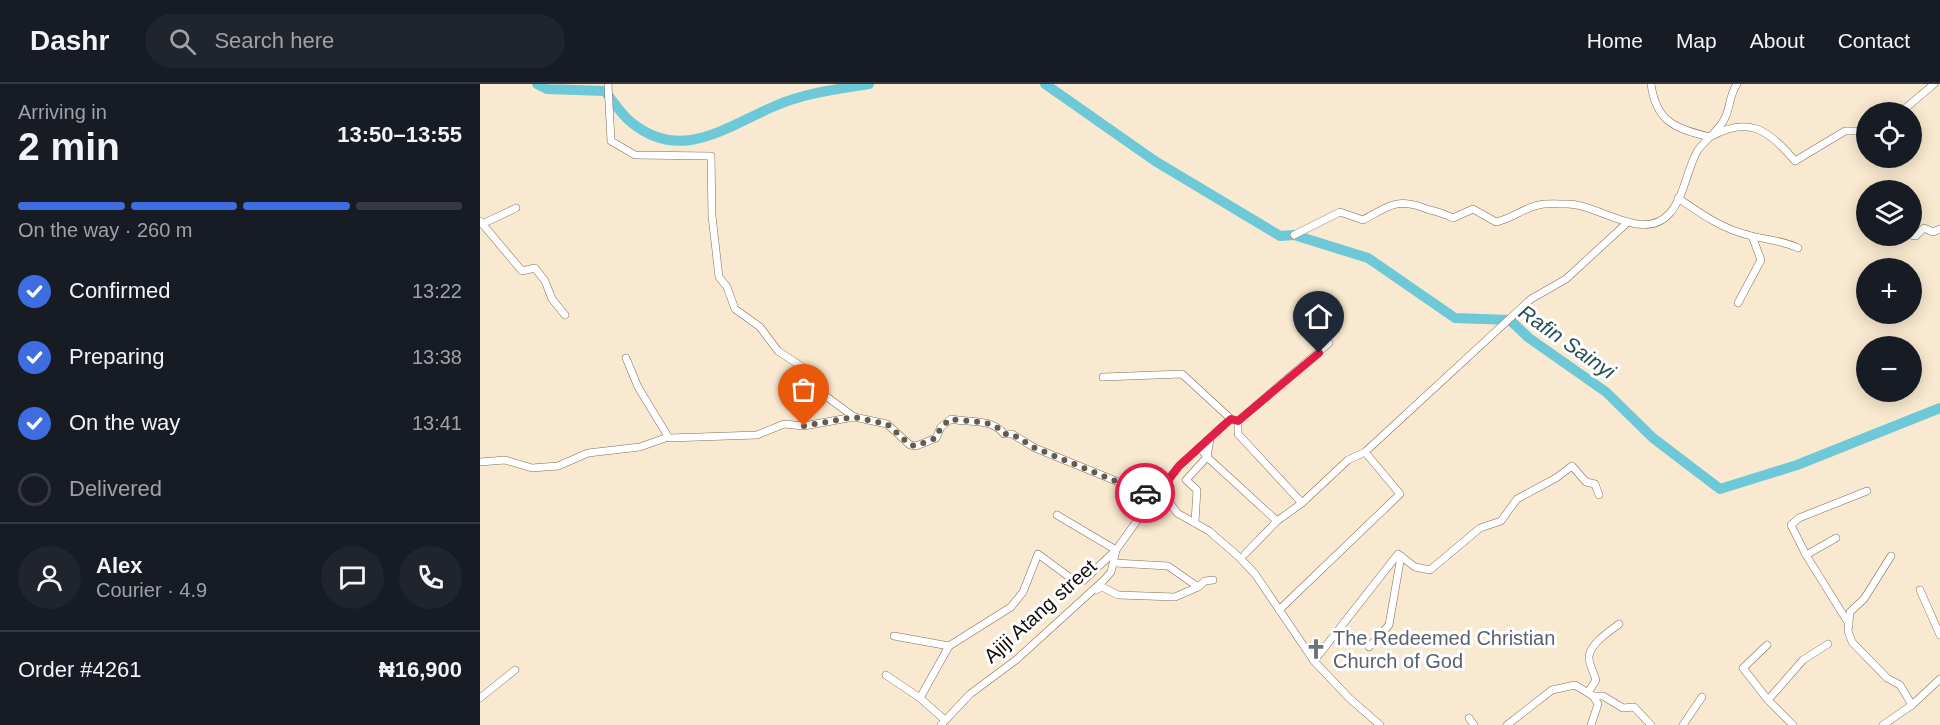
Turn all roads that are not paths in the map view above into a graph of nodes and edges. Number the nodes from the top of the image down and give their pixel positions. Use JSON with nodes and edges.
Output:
{"nodes":[{"id":1,"x":608,"y":84,"type":"edge"},
{"id":2,"x":1651,"y":84,"type":"edge"},
{"id":3,"x":1737,"y":84,"type":"edge"},
{"id":4,"x":1934,"y":84,"type":"edge"},
{"id":5,"x":1913,"y":102,"type":"edge"},
{"id":6,"x":1856,"y":131,"type":"edge"},
{"id":7,"x":1710,"y":137,"type":"junction"},
{"id":8,"x":1678,"y":198,"type":"junction"},
{"id":9,"x":516,"y":208,"type":"dead end"},
{"id":10,"x":481,"y":222,"type":"edge"},
{"id":11,"x":1628,"y":222,"type":"junction"},
{"id":12,"x":1940,"y":229,"type":"edge"},
{"id":13,"x":1922,"y":230,"type":"edge"},
{"id":14,"x":1294,"y":235,"type":"dead end"},
{"id":15,"x":1752,"y":236,"type":"junction"},
{"id":16,"x":1798,"y":249,"type":"dead end"},
{"id":17,"x":1738,"y":303,"type":"dead end"},
{"id":18,"x":565,"y":315,"type":"dead end"},
{"id":19,"x":1329,"y":343,"type":"dead end"},
{"id":20,"x":626,"y":358,"type":"dead end"},
{"id":21,"x":1103,"y":377,"type":"dead end"},
{"id":22,"x":854,"y":417,"type":"junction"},
{"id":23,"x":1234,"y":420,"type":"junction"},
{"id":24,"x":668,"y":437,"type":"junction"},
{"id":25,"x":1210,"y":438,"type":"junction"},
{"id":26,"x":1200,"y":447,"type":"junction"},
{"id":27,"x":1365,"y":452,"type":"junction"},
{"id":28,"x":1207,"y":457,"type":"junction"},
{"id":29,"x":480,"y":462,"type":"edge"},
{"id":30,"x":1867,"y":490,"type":"dead end"},
{"id":31,"x":1157,"y":495,"type":"junction"},
{"id":32,"x":1599,"y":495,"type":"dead end"},
{"id":33,"x":1302,"y":503,"type":"junction"},
{"id":34,"x":1057,"y":515,"type":"dead end"},
{"id":35,"x":1277,"y":520,"type":"junction"},
{"id":36,"x":1195,"y":522,"type":"junction"},
{"id":37,"x":1836,"y":538,"type":"dead end"},
{"id":38,"x":1116,"y":550,"type":"junction"},
{"id":39,"x":1245,"y":554,"type":"dead end"},
{"id":40,"x":1806,"y":555,"type":"junction"},
{"id":41,"x":1401,"y":556,"type":"junction"},
{"id":42,"x":1891,"y":556,"type":"dead end"},
{"id":43,"x":1114,"y":562,"type":"junction"},
{"id":44,"x":1213,"y":580,"type":"dead end"},
{"id":45,"x":1198,"y":587,"type":"junction"},
{"id":46,"x":1920,"y":590,"type":"dead end"},
{"id":47,"x":1088,"y":594,"type":"junction"},
{"id":48,"x":1279,"y":610,"type":"junction"},
{"id":49,"x":1619,"y":624,"type":"dead end"},
{"id":50,"x":1849,"y":624,"type":"junction"},
{"id":51,"x":894,"y":636,"type":"dead end"},
{"id":52,"x":1940,"y":636,"type":"edge"},
{"id":53,"x":1828,"y":644,"type":"dead end"},
{"id":54,"x":1767,"y":645,"type":"dead end"},
{"id":55,"x":949,"y":646,"type":"junction"},
{"id":56,"x":1369,"y":647,"type":"dead end"},
{"id":57,"x":1314,"y":662,"type":"junction"},
{"id":58,"x":515,"y":670,"type":"dead end"},
{"id":59,"x":886,"y":675,"type":"dead end"},
{"id":60,"x":1940,"y":679,"type":"edge"},
{"id":61,"x":1591,"y":694,"type":"junction"},
{"id":62,"x":1702,"y":697,"type":"dead end"},
{"id":63,"x":480,"y":698,"type":"edge"},
{"id":64,"x":920,"y":698,"type":"junction"},
{"id":65,"x":1768,"y":700,"type":"junction"},
{"id":66,"x":1912,"y":705,"type":"junction"},
{"id":67,"x":943,"y":723,"type":"edge"},
{"id":68,"x":1380,"y":725,"type":"edge"},
{"id":69,"x":1507,"y":725,"type":"edge"},
{"id":70,"x":1591,"y":725,"type":"edge"},
{"id":71,"x":1651,"y":725,"type":"edge"},
{"id":72,"x":1683,"y":725,"type":"edge"},
{"id":73,"x":1793,"y":725,"type":"edge"},
{"id":74,"x":1883,"y":725,"type":"edge"}],
"edges":[{"from":1,"to":22,"type":"street"},
{"from":2,"to":7,"type":"street"},
{"from":3,"to":7,"type":"street"},
{"from":4,"to":5,"type":"street"},
{"from":6,"to":7,"type":"street"},
{"from":7,"to":8,"type":"street"},
{"from":8,"to":11,"type":"street"},
{"from":8,"to":15,"type":"street"},
{"from":9,"to":10,"type":"street"},
{"from":10,"to":18,"type":"street"},
{"from":11,"to":14,"type":"street"},
{"from":11,"to":27,"type":"street"},
{"from":12,"to":13,"type":"street"},
{"from":15,"to":16,"type":"street"},
{"from":15,"to":17,"type":"street"},
{"from":19,"to":23,"type":"street","name":"Ajiji Atang street"},
{"from":20,"to":24,"type":"street"},
{"from":21,"to":23,"type":"street"},
{"from":22,"to":24,"type":"street"},
{"from":22,"to":31,"type":"street"},
{"from":23,"to":25,"type":"street","name":"Ajiji Atang street"},
{"from":23,"to":33,"type":"street"},
{"from":24,"to":29,"type":"street"},
{"from":25,"to":26,"type":"street","name":"Ajiji Atang street"},
{"from":25,"to":28,"type":"street"},
{"from":26,"to":28,"type":"street"},
{"from":26,"to":31,"type":"street","name":"Ajiji Atang street"},
{"from":27,"to":33,"type":"street"},
{"from":27,"to":48,"type":"street"},
{"from":28,"to":35,"type":"street"},
{"from":28,"to":36,"type":"street"},
{"from":30,"to":40,"type":"street"},
{"from":31,"to":36,"type":"street"},
{"from":31,"to":38,"type":"street","name":"Ajiji Atang street"},
{"from":32,"to":41,"type":"street"},
{"from":33,"to":35,"type":"street"},
{"from":34,"to":38,"type":"street"},
{"from":35,"to":39,"type":"street"},
{"from":36,"to":48,"type":"street"},
{"from":37,"to":40,"type":"street"},
{"from":38,"to":43,"type":"street","name":"Ajiji Atang street"},
{"from":38,"to":55,"type":"street"},
{"from":40,"to":50,"type":"street"},
{"from":41,"to":56,"type":"street"},
{"from":41,"to":57,"type":"street"},
{"from":42,"to":50,"type":"street"},
{"from":43,"to":45,"type":"street"},
{"from":43,"to":47,"type":"street","name":"Ajiji Atang street"},
{"from":44,"to":45,"type":"street"},
{"from":45,"to":47,"type":"street"},
{"from":46,"to":52,"type":"street"},
{"from":47,"to":67,"type":"street","name":"Ajiji Atang street"},
{"from":48,"to":57,"type":"street"},
{"from":49,"to":61,"type":"street"},
{"from":50,"to":66,"type":"street"},
{"from":51,"to":55,"type":"street"},
{"from":53,"to":65,"type":"street"},
{"from":54,"to":65,"type":"street"},
{"from":55,"to":64,"type":"street"},
{"from":57,"to":68,"type":"street"},
{"from":58,"to":63,"type":"street"},
{"from":59,"to":64,"type":"street"},
{"from":60,"to":66,"type":"street"},
{"from":61,"to":69,"type":"street"},
{"from":61,"to":70,"type":"street"},
{"from":61,"to":71,"type":"street"},
{"from":62,"to":72,"type":"street"},
{"from":64,"to":67,"type":"street"},
{"from":65,"to":73,"type":"street"},
{"from":66,"to":74,"type":"street"}]}
